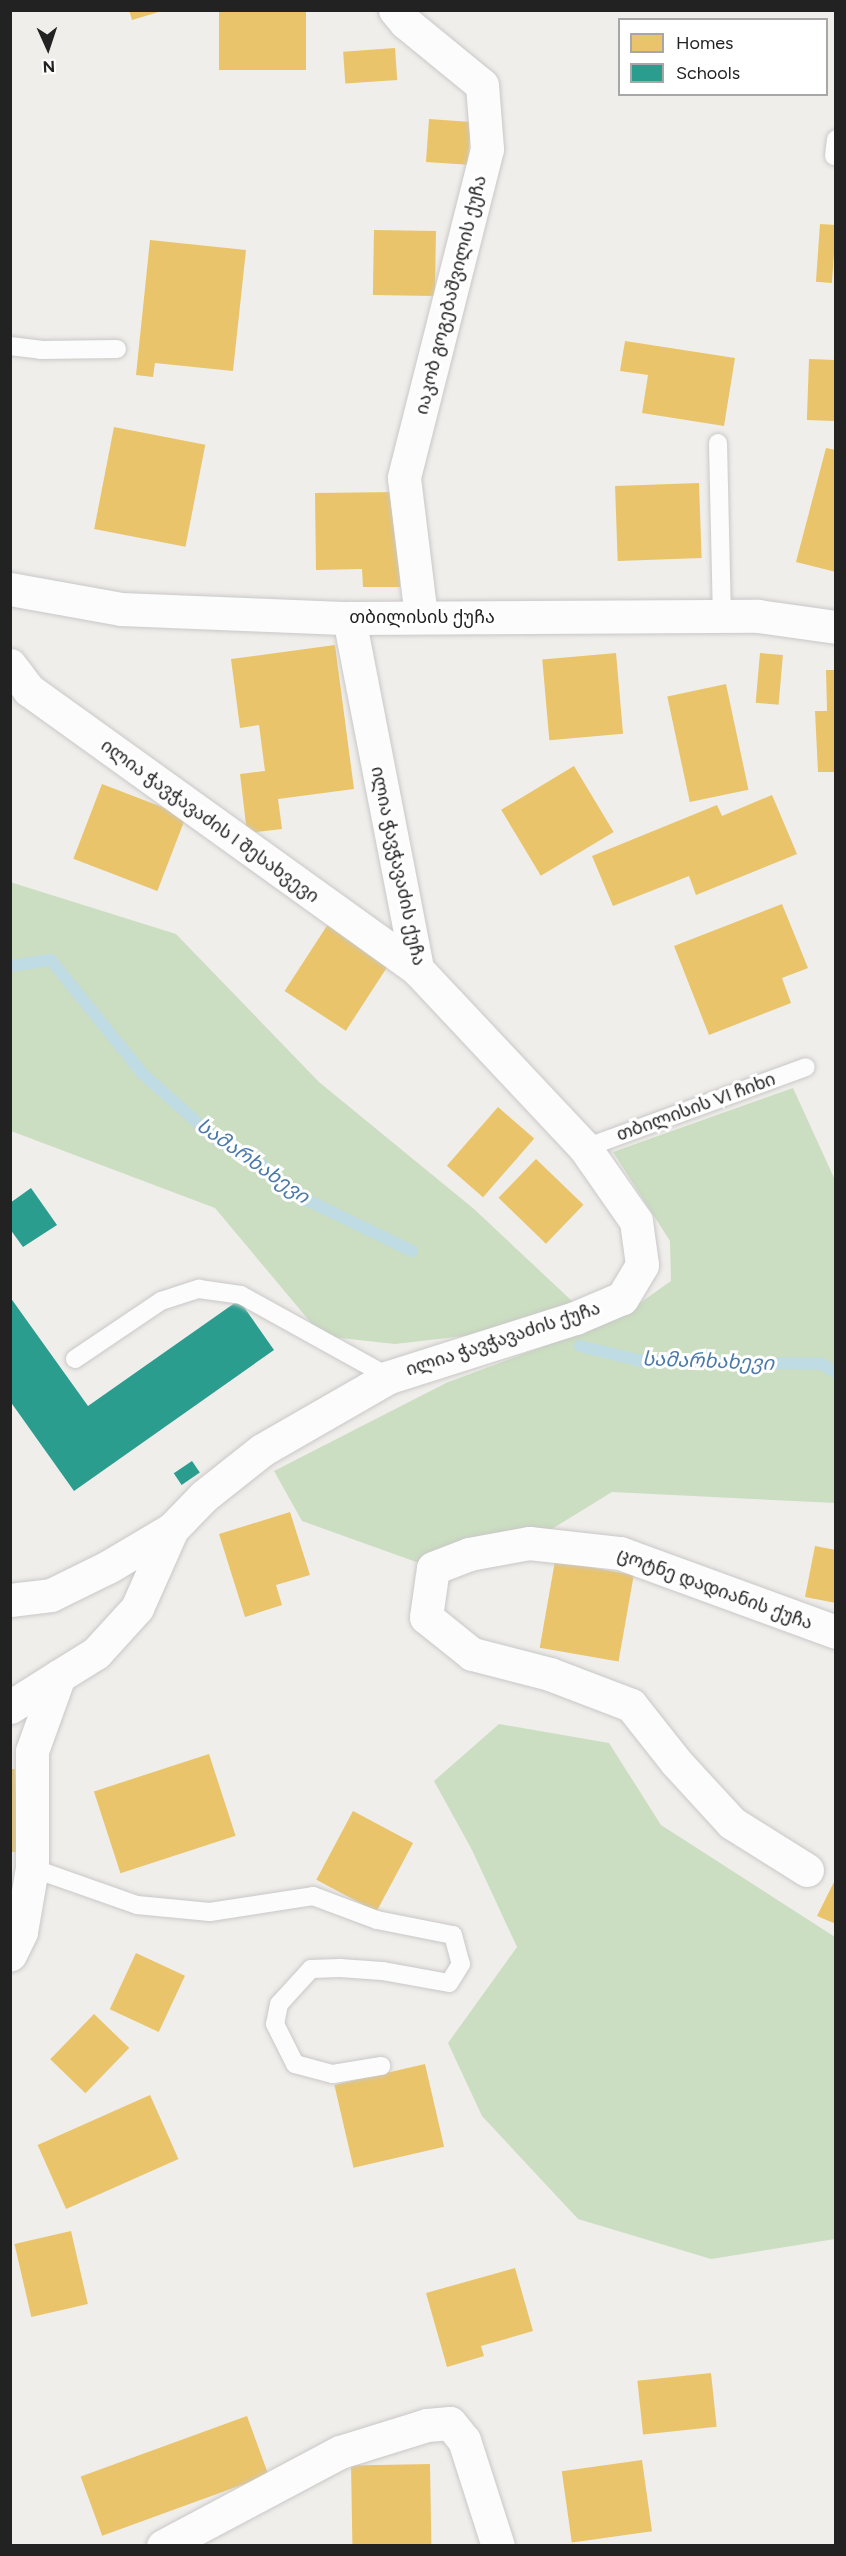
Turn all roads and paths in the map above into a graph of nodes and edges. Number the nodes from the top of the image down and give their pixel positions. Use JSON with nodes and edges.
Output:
{"nodes":[{"id":1,"x":395,"y":10,"type":"edge"},
{"id":2,"x":10,"y":346,"type":"edge"},
{"id":3,"x":117,"y":349,"type":"dead end"},
{"id":4,"x":718,"y":443,"type":"dead end"},
{"id":5,"x":10,"y":589,"type":"edge"},
{"id":6,"x":722,"y":616,"type":"junction"},
{"id":7,"x":421,"y":617,"type":"junction"},
{"id":8,"x":349,"y":618,"type":"junction"},
{"id":9,"x":836,"y":627,"type":"edge"},
{"id":10,"x":10,"y":665,"type":"edge"},
{"id":11,"x":417,"y":969,"type":"junction"},
{"id":12,"x":806,"y":1067,"type":"dead end"},
{"id":13,"x":585,"y":1148,"type":"junction"},
{"id":14,"x":75,"y":1359,"type":"dead end"},
{"id":15,"x":389,"y":1377,"type":"junction"},
{"id":16,"x":172,"y":1530,"type":"junction"},
{"id":17,"x":10,"y":1600,"type":"edge"},
{"id":18,"x":836,"y":1632,"type":"edge"},
{"id":19,"x":59,"y":1676,"type":"junction"},
{"id":20,"x":10,"y":1707,"type":"edge"},
{"id":21,"x":32,"y":1868,"type":"junction"},
{"id":22,"x":807,"y":1870,"type":"dead end"},
{"id":23,"x":10,"y":1955,"type":"edge"},
{"id":24,"x":381,"y":2066,"type":"dead end"},
{"id":25,"x":163,"y":2546,"type":"edge"},
{"id":26,"x":498,"y":2546,"type":"edge"}],
"edges":[{"from":1,"to":7,"type":"street","name":"იაკობ გოგებაშვილის ქუჩა"},
{"from":2,"to":3,"type":"lane"},
{"from":4,"to":6,"type":"lane"},
{"from":5,"to":8,"type":"street","name":"თბილისის ქუჩა"},
{"from":6,"to":7,"type":"street","name":"თბილისის ქუჩა"},
{"from":6,"to":9,"type":"street","name":"თბილისის ქუჩა"},
{"from":7,"to":8,"type":"street","name":"თბილისის ქუჩა"},
{"from":8,"to":11,"type":"street","name":"ილია ჭავჭავაძის ქუჩა"},
{"from":10,"to":11,"type":"street","name":"ილია ჭავჭავაძის I შესახვევი"},
{"from":11,"to":13,"type":"street","name":"ილია ჭავჭავაძის ქუჩა"},
{"from":12,"to":13,"type":"lane","name":"თბილისის VI ჩიხი"},
{"from":13,"to":15,"type":"street","name":"ილია ჭავჭავაძის ქუჩა"},
{"from":14,"to":15,"type":"lane"},
{"from":15,"to":16,"type":"street","name":"ილია ჭავჭავაძის ქუჩა"},
{"from":16,"to":17,"type":"street"},
{"from":16,"to":19,"type":"street","name":"ილია ჭავჭავაძის ქუჩა"},
{"from":18,"to":22,"type":"street","name":"ცოტნე დადიანის ქუჩა"},
{"from":19,"to":20,"type":"street","name":"ილია ჭავჭავაძის ქუჩა"},
{"from":19,"to":21,"type":"street"},
{"from":21,"to":23,"type":"street"},
{"from":21,"to":24,"type":"lane"},
{"from":25,"to":26,"type":"street"}]}
